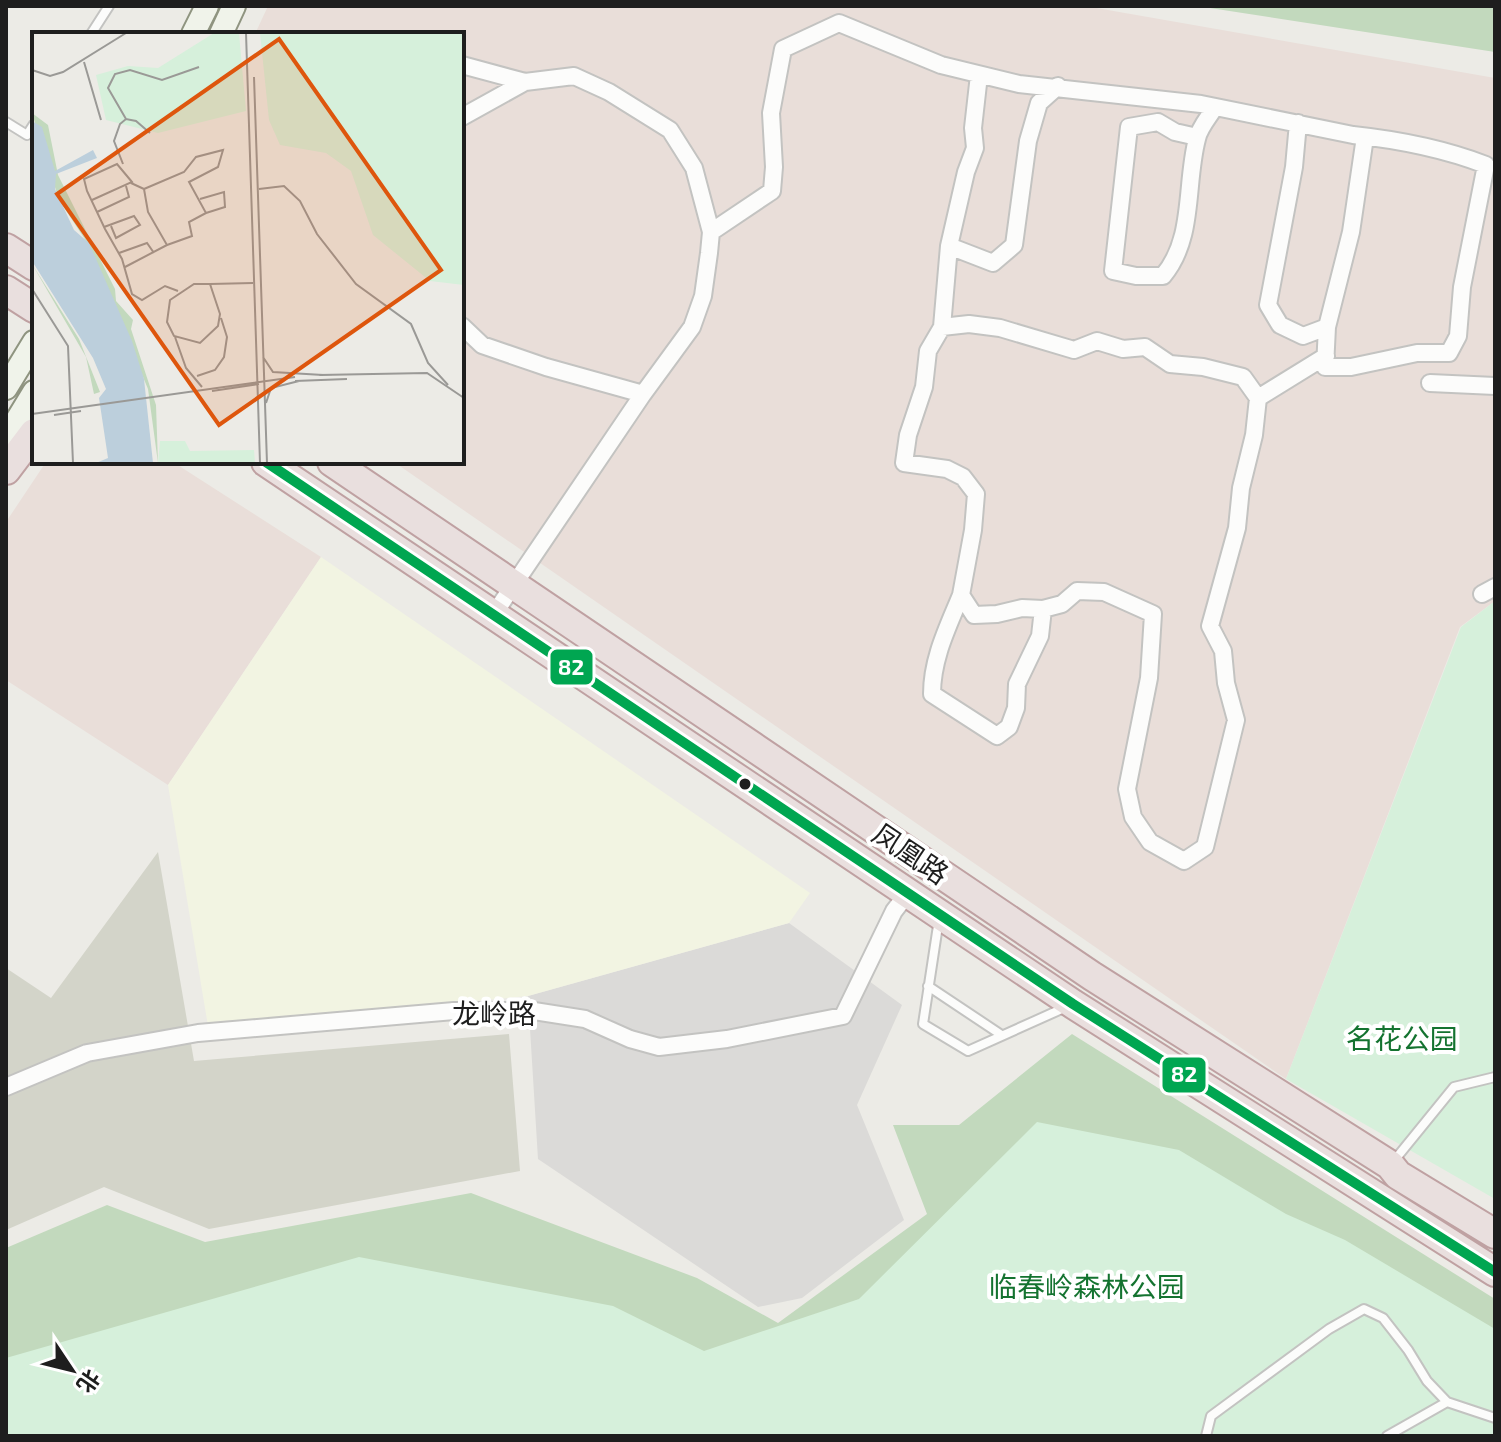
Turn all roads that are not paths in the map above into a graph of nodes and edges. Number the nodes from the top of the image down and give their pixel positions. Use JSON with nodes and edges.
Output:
{"nodes":[{"id":1,"x":109,"y":6,"type":"edge"},
{"id":2,"x":207,"y":6,"type":"edge"},
{"id":3,"x":234,"y":6,"type":"edge"},
{"id":4,"x":92,"y":32,"type":"edge"},
{"id":5,"x":194,"y":32,"type":"edge"},
{"id":6,"x":222,"y":32,"type":"edge"},
{"id":7,"x":464,"y":66,"type":"edge"},
{"id":8,"x":979,"y":75,"type":"junction"},
{"id":9,"x":525,"y":82,"type":"junction"},
{"id":10,"x":1058,"y":86,"type":"junction"},
{"id":11,"x":1215,"y":107,"type":"junction"},
{"id":12,"x":464,"y":116,"type":"edge"},
{"id":13,"x":6,"y":122,"type":"edge"},
{"id":14,"x":1298,"y":123,"type":"junction"},
{"id":15,"x":32,"y":127,"type":"edge"},
{"id":16,"x":1197,"y":137,"type":"junction"},
{"id":17,"x":1365,"y":137,"type":"junction"},
{"id":18,"x":711,"y":232,"type":"junction"},
{"id":19,"x":32,"y":241,"type":"edge"},
{"id":20,"x":949,"y":246,"type":"junction"},
{"id":21,"x":6,"y":247,"type":"edge"},
{"id":22,"x":32,"y":265,"type":"edge"},
{"id":23,"x":6,"y":290,"type":"edge"},
{"id":24,"x":32,"y":307,"type":"edge"},
{"id":25,"x":942,"y":327,"type":"junction"},
{"id":26,"x":1327,"y":327,"type":"junction"},
{"id":27,"x":464,"y":328,"type":"edge"},
{"id":28,"x":464,"y":340,"type":"edge"},
{"id":29,"x":482,"y":345,"type":"junction"},
{"id":30,"x":32,"y":346,"type":"edge"},
{"id":31,"x":1326,"y":356,"type":"junction"},
{"id":32,"x":1430,"y":383,"type":"dead end"},
{"id":33,"x":1495,"y":386,"type":"edge"},
{"id":34,"x":6,"y":388,"type":"edge"},
{"id":35,"x":643,"y":394,"type":"junction"},
{"id":36,"x":32,"y":395,"type":"edge"},
{"id":37,"x":1258,"y":398,"type":"junction"},
{"id":38,"x":32,"y":436,"type":"edge"},
{"id":39,"x":6,"y":438,"type":"edge"},
{"id":40,"x":269,"y":464,"type":"edge"},
{"id":41,"x":335,"y":464,"type":"edge"},
{"id":42,"x":6,"y":470,"type":"edge"},
{"id":43,"x":514,"y":583,"type":"junction"},
{"id":44,"x":961,"y":595,"type":"junction"},
{"id":45,"x":1043,"y":609,"type":"junction"},
{"id":46,"x":494,"y":614,"type":"junction"},
{"id":47,"x":908,"y":893,"type":"junction"},
{"id":48,"x":939,"y":914,"type":"junction"},
{"id":49,"x":1092,"y":976,"type":"junction"},
{"id":50,"x":928,"y":986,"type":"junction"},
{"id":51,"x":1073,"y":1004,"type":"junction"},
{"id":52,"x":1000,"y":1034,"type":"junction"},
{"id":53,"x":1495,"y":1077,"type":"edge"},
{"id":54,"x":6,"y":1087,"type":"edge"},
{"id":55,"x":1390,"y":1165,"type":"junction"},
{"id":56,"x":1495,"y":1234,"type":"edge"},
{"id":57,"x":1495,"y":1272,"type":"edge"},
{"id":58,"x":1447,"y":1402,"type":"junction"},
{"id":59,"x":1495,"y":1418,"type":"edge"},
{"id":60,"x":1206,"y":1436,"type":"edge"},
{"id":61,"x":1387,"y":1436,"type":"edge"}],
"edges":[{"from":1,"to":4,"type":"lane"},
{"from":2,"to":5,"type":"main road"},
{"from":3,"to":6,"type":"main road"},
{"from":7,"to":9,"type":"street"},
{"from":8,"to":10,"type":"street"},
{"from":8,"to":18,"type":"street"},
{"from":8,"to":20,"type":"street"},
{"from":9,"to":12,"type":"street"},
{"from":9,"to":18,"type":"street"},
{"from":10,"to":11,"type":"street"},
{"from":10,"to":20,"type":"street"},
{"from":11,"to":14,"type":"street"},
{"from":11,"to":16,"type":"street"},
{"from":13,"to":15,"type":"lane"},
{"from":14,"to":17,"type":"street"},
{"from":14,"to":26,"type":"street"},
{"from":16,"to":16,"type":"street"},
{"from":17,"to":26,"type":"street"},
{"from":17,"to":31,"type":"street"},
{"from":18,"to":35,"type":"street"},
{"from":19,"to":21,"type":"highway"},
{"from":20,"to":25,"type":"street"},
{"from":21,"to":22,"type":"highway"},
{"from":23,"to":24,"type":"highway"},
{"from":25,"to":37,"type":"street"},
{"from":25,"to":44,"type":"street"},
{"from":26,"to":31,"type":"street"},
{"from":27,"to":29,"type":"street"},
{"from":28,"to":29,"type":"street"},
{"from":29,"to":35,"type":"street"},
{"from":30,"to":34,"type":"main road"},
{"from":31,"to":37,"type":"street"},
{"from":32,"to":33,"type":"street"},
{"from":35,"to":43,"type":"street"},
{"from":36,"to":39,"type":"main road"},
{"from":37,"to":45,"type":"street"},
{"from":38,"to":42,"type":"highway"},
{"from":40,"to":46,"type":"highway","name":"凤凰路"},
{"from":41,"to":43,"type":"highway","name":"凤凰路"},
{"from":43,"to":46,"type":"street"},
{"from":43,"to":49,"type":"highway","name":"凤凰路"},
{"from":44,"to":45,"type":"street"},
{"from":44,"to":45,"type":"street"},
{"from":46,"to":47,"type":"highway","name":"凤凰路"},
{"from":47,"to":48,"type":"highway","name":"凤凰路"},
{"from":47,"to":54,"type":"street","name":"龙岭路"},
{"from":48,"to":50,"type":"lane"},
{"from":48,"to":51,"type":"highway","name":"凤凰路"},
{"from":49,"to":51,"type":"highway"},
{"from":49,"to":55,"type":"highway","name":"凤凰路"},
{"from":50,"to":52,"type":"lane"},
{"from":50,"to":52,"type":"lane"},
{"from":51,"to":52,"type":"lane"},
{"from":51,"to":57,"type":"highway","name":"凤凰路"},
{"from":53,"to":55,"type":"lane"},
{"from":55,"to":56,"type":"highway","name":"凤凰路"},
{"from":58,"to":59,"type":"lane"},
{"from":58,"to":60,"type":"lane"},
{"from":58,"to":61,"type":"lane"}]}
